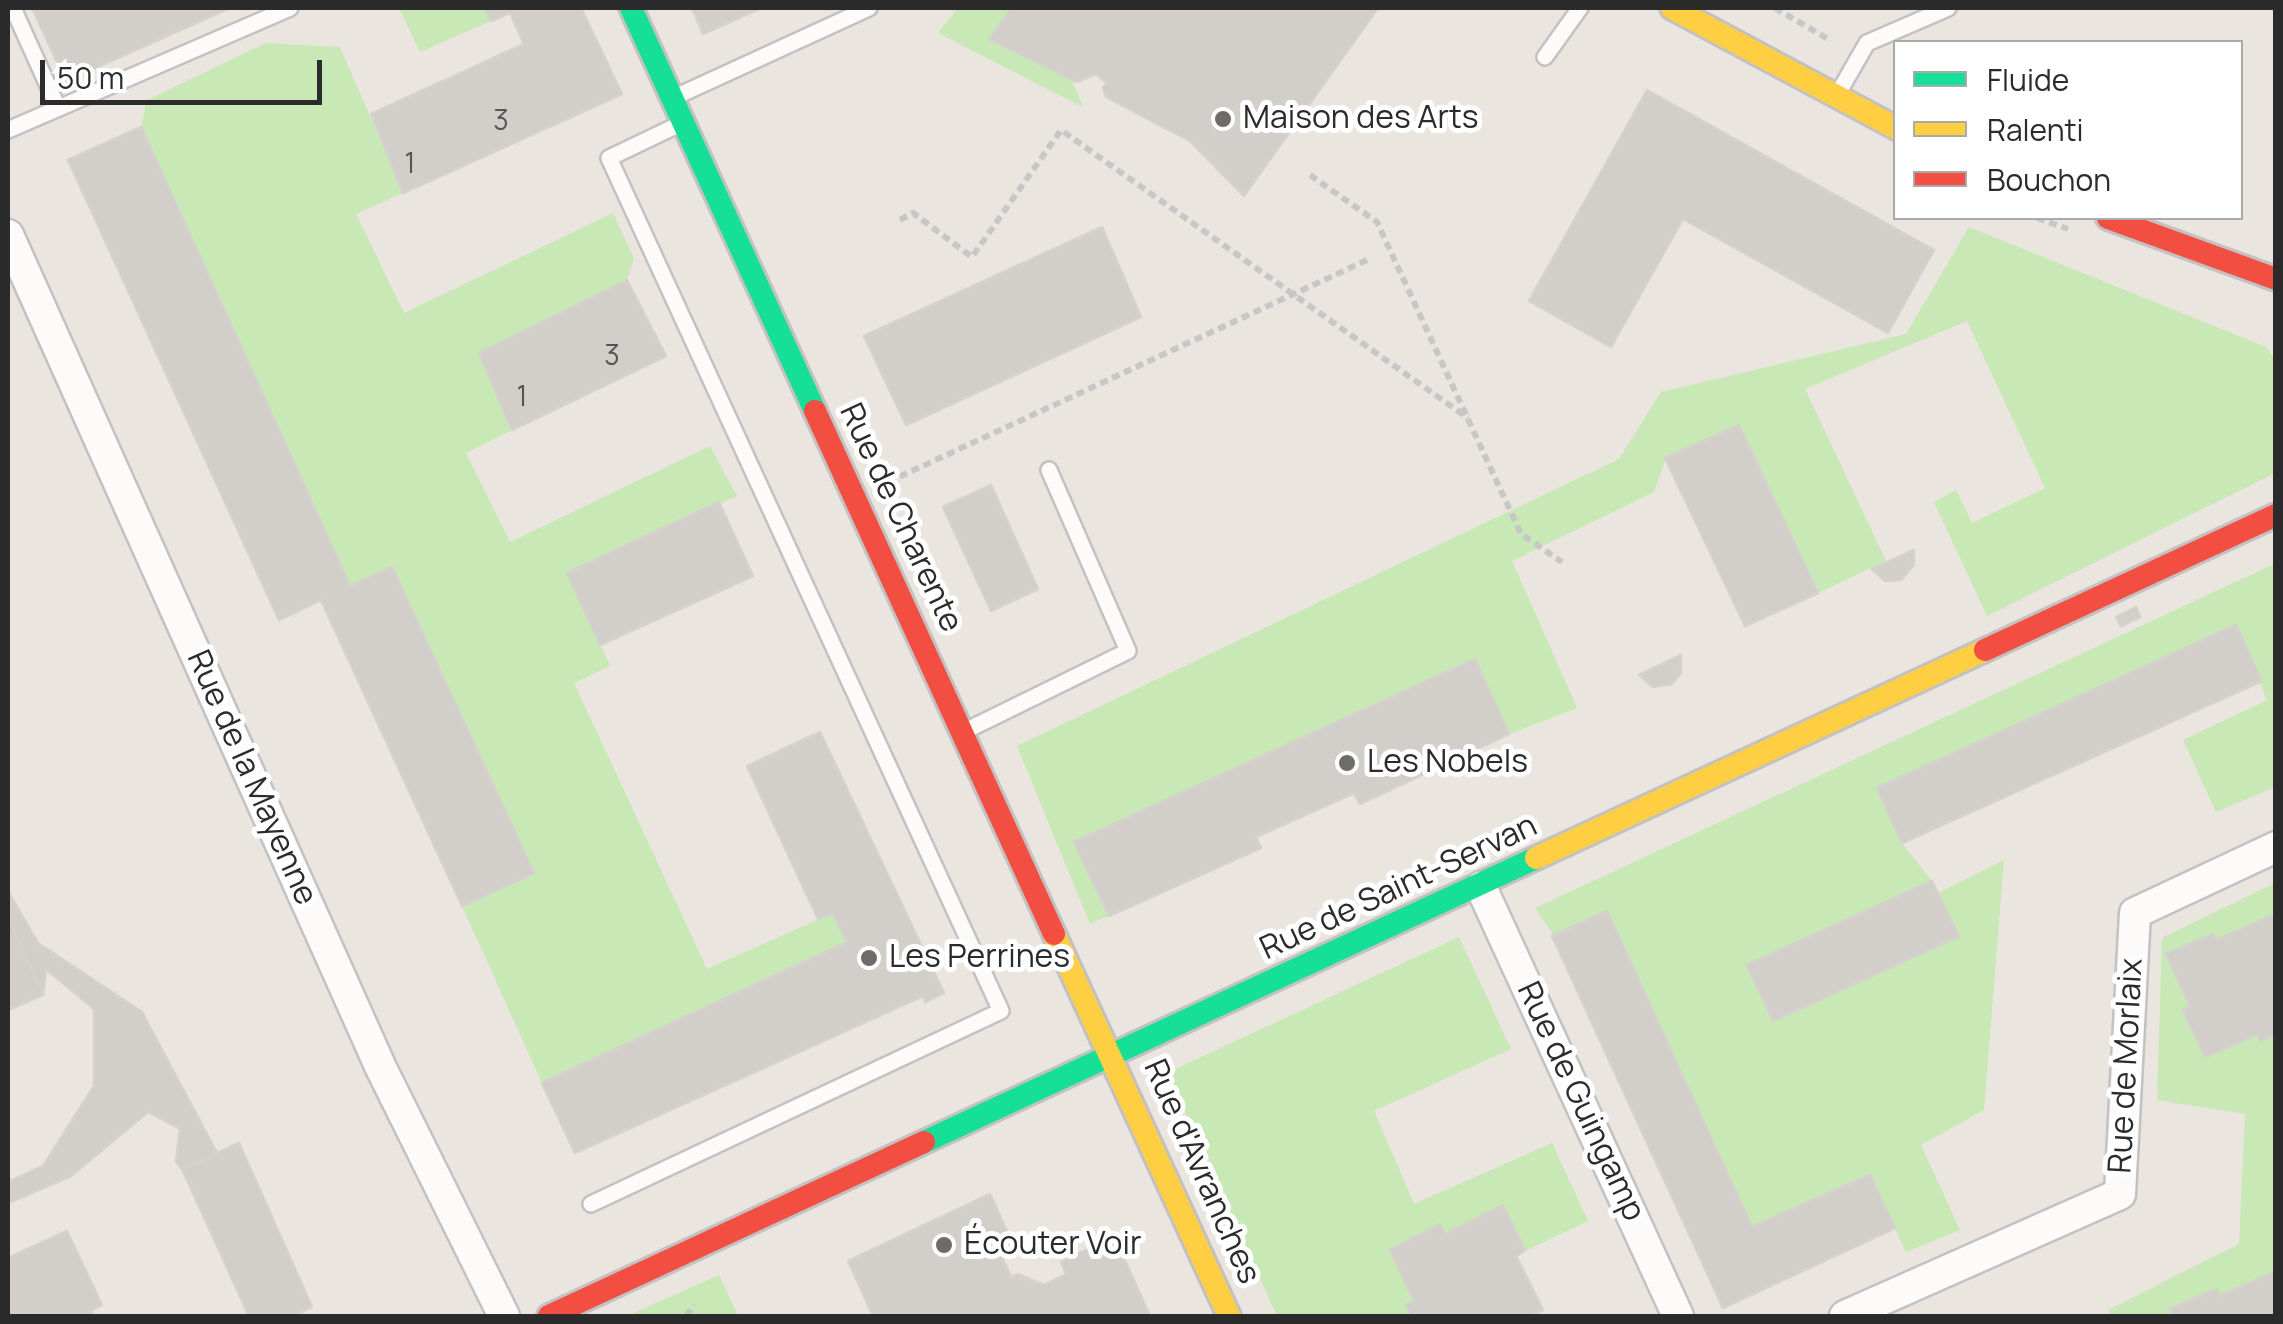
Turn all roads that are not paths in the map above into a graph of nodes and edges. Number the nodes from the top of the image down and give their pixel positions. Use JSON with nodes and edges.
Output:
{"nodes":[{"id":1,"x":13,"y":8,"type":"edge"},
{"id":2,"x":290,"y":8,"type":"edge"},
{"id":3,"x":631,"y":8,"type":"edge"},
{"id":4,"x":869,"y":8,"type":"edge"},
{"id":5,"x":1580,"y":8,"type":"edge"},
{"id":6,"x":1672,"y":8,"type":"edge"},
{"id":7,"x":1948,"y":8,"type":"edge"},
{"id":8,"x":1545,"y":57,"type":"dead end"},
{"id":9,"x":1836,"y":98,"type":"junction"},
{"id":10,"x":672,"y":99,"type":"junction"},
{"id":11,"x":58,"y":108,"type":"junction"},
{"id":12,"x":682,"y":123,"type":"junction"},
{"id":13,"x":1893,"y":126,"type":"edge"},
{"id":14,"x":8,"y":130,"type":"edge"},
{"id":15,"x":2114,"y":220,"type":"edge"},
{"id":16,"x":11,"y":253,"type":"edge"},
{"id":17,"x":2276,"y":279,"type":"edge"},
{"id":18,"x":1049,"y":470,"type":"dead end"},
{"id":19,"x":2276,"y":515,"type":"edge"},
{"id":20,"x":963,"y":732,"type":"junction"},
{"id":21,"x":2276,"y":847,"type":"edge"},
{"id":22,"x":1482,"y":888,"type":"junction"},
{"id":23,"x":1113,"y":1055,"type":"junction"},
{"id":24,"x":591,"y":1204,"type":"dead end"},
{"id":25,"x":504,"y":1316,"type":"edge"},
{"id":26,"x":549,"y":1316,"type":"edge"},
{"id":27,"x":1229,"y":1316,"type":"edge"},
{"id":28,"x":1678,"y":1316,"type":"edge"},
{"id":29,"x":1846,"y":1316,"type":"edge"}],
"edges":[{"from":1,"to":11,"type":"lane"},
{"from":2,"to":11,"type":"lane"},
{"from":3,"to":10,"type":"street","name":"Rue de Charente"},
{"from":4,"to":10,"type":"lane"},
{"from":5,"to":8,"type":"lane"},
{"from":6,"to":9,"type":"street"},
{"from":7,"to":9,"type":"lane"},
{"from":9,"to":13,"type":"street"},
{"from":10,"to":12,"type":"street","name":"Rue de Charente"},
{"from":11,"to":14,"type":"lane"},
{"from":12,"to":20,"type":"street","name":"Rue de Charente"},
{"from":12,"to":24,"type":"lane"},
{"from":15,"to":17,"type":"street"},
{"from":16,"to":25,"type":"street","name":"Rue de la Mayenne"},
{"from":18,"to":20,"type":"lane"},
{"from":19,"to":22,"type":"street","name":"Rue de Saint-Servan"},
{"from":20,"to":23,"type":"street","name":"Rue de Charente"},
{"from":21,"to":29,"type":"street","name":"Rue de Morlaix"},
{"from":22,"to":23,"type":"street","name":"Rue de Saint-Servan"},
{"from":22,"to":28,"type":"street","name":"Rue de Guingamp"},
{"from":23,"to":26,"type":"street","name":"Rue de Saint-Servan"},
{"from":23,"to":27,"type":"street","name":"Rue d'Avranches"}]}
